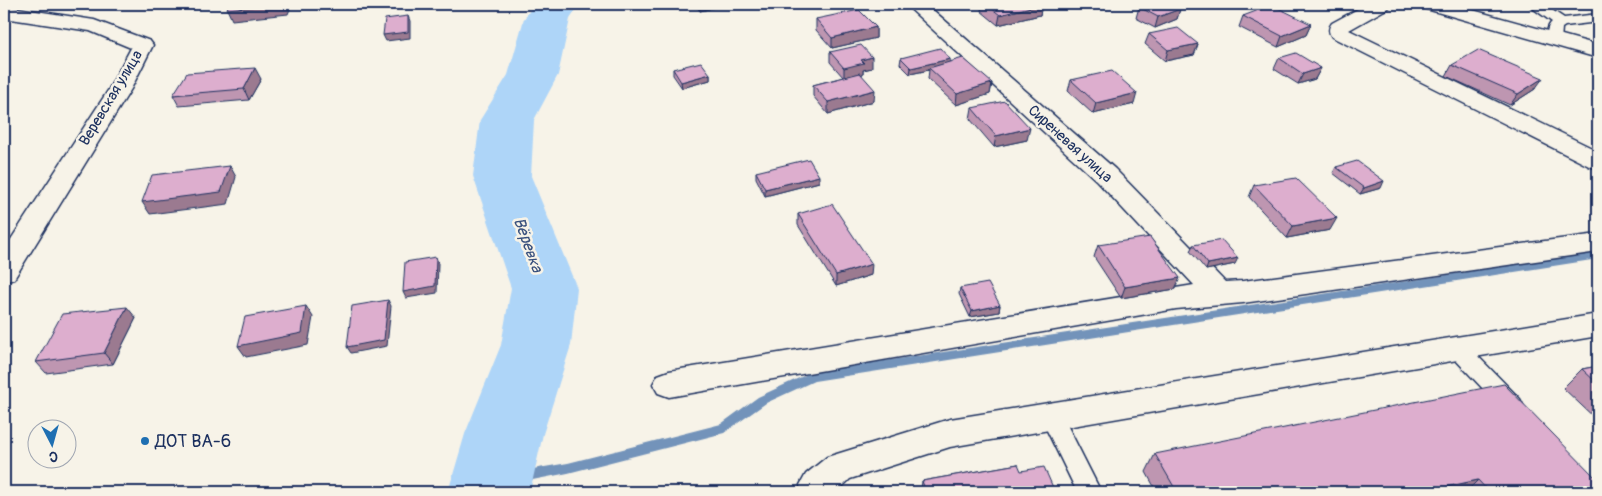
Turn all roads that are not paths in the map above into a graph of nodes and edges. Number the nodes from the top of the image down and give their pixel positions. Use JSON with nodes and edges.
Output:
{"nodes":[{"id":1,"x":10,"y":4,"type":"edge"},
{"id":2,"x":915,"y":4,"type":"edge"},
{"id":3,"x":1381,"y":4,"type":"edge"},
{"id":4,"x":1430,"y":4,"type":"edge"},
{"id":5,"x":1534,"y":4,"type":"edge"},
{"id":6,"x":4,"y":7,"type":"edge"},
{"id":7,"x":4,"y":12,"type":"edge"},
{"id":8,"x":1598,"y":18,"type":"edge"},
{"id":9,"x":1558,"y":31,"type":"junction"},
{"id":10,"x":1598,"y":52,"type":"edge"},
{"id":11,"x":1598,"y":161,"type":"edge"},
{"id":12,"x":1598,"y":243,"type":"edge"},
{"id":13,"x":4,"y":272,"type":"edge"},
{"id":14,"x":1217,"y":292,"type":"junction"},
{"id":15,"x":1598,"y":325,"type":"edge"},
{"id":16,"x":1458,"y":349,"type":"junction"},
{"id":17,"x":669,"y":384,"type":"dead end"},
{"id":18,"x":1051,"y":416,"type":"junction"},
{"id":19,"x":1527,"y":420,"type":"edge"},
{"id":20,"x":820,"y":492,"type":"edge"},
{"id":21,"x":1089,"y":492,"type":"edge"}],
"edges":[{"from":1,"to":6,"type":"street"},
{"from":2,"to":14,"type":"street","name":"Сиреневая улица"},
{"from":3,"to":11,"type":"street"},
{"from":4,"to":9,"type":"street"},
{"from":5,"to":9,"type":"lane"},
{"from":7,"to":13,"type":"street","name":"Веревская улица"},
{"from":8,"to":9,"type":"lane"},
{"from":9,"to":10,"type":"street"},
{"from":12,"to":14,"type":"street"},
{"from":14,"to":17,"type":"street"},
{"from":15,"to":16,"type":"street"},
{"from":16,"to":18,"type":"street"},
{"from":16,"to":19,"type":"lane"},
{"from":18,"to":20,"type":"street"},
{"from":18,"to":21,"type":"lane"}]}
